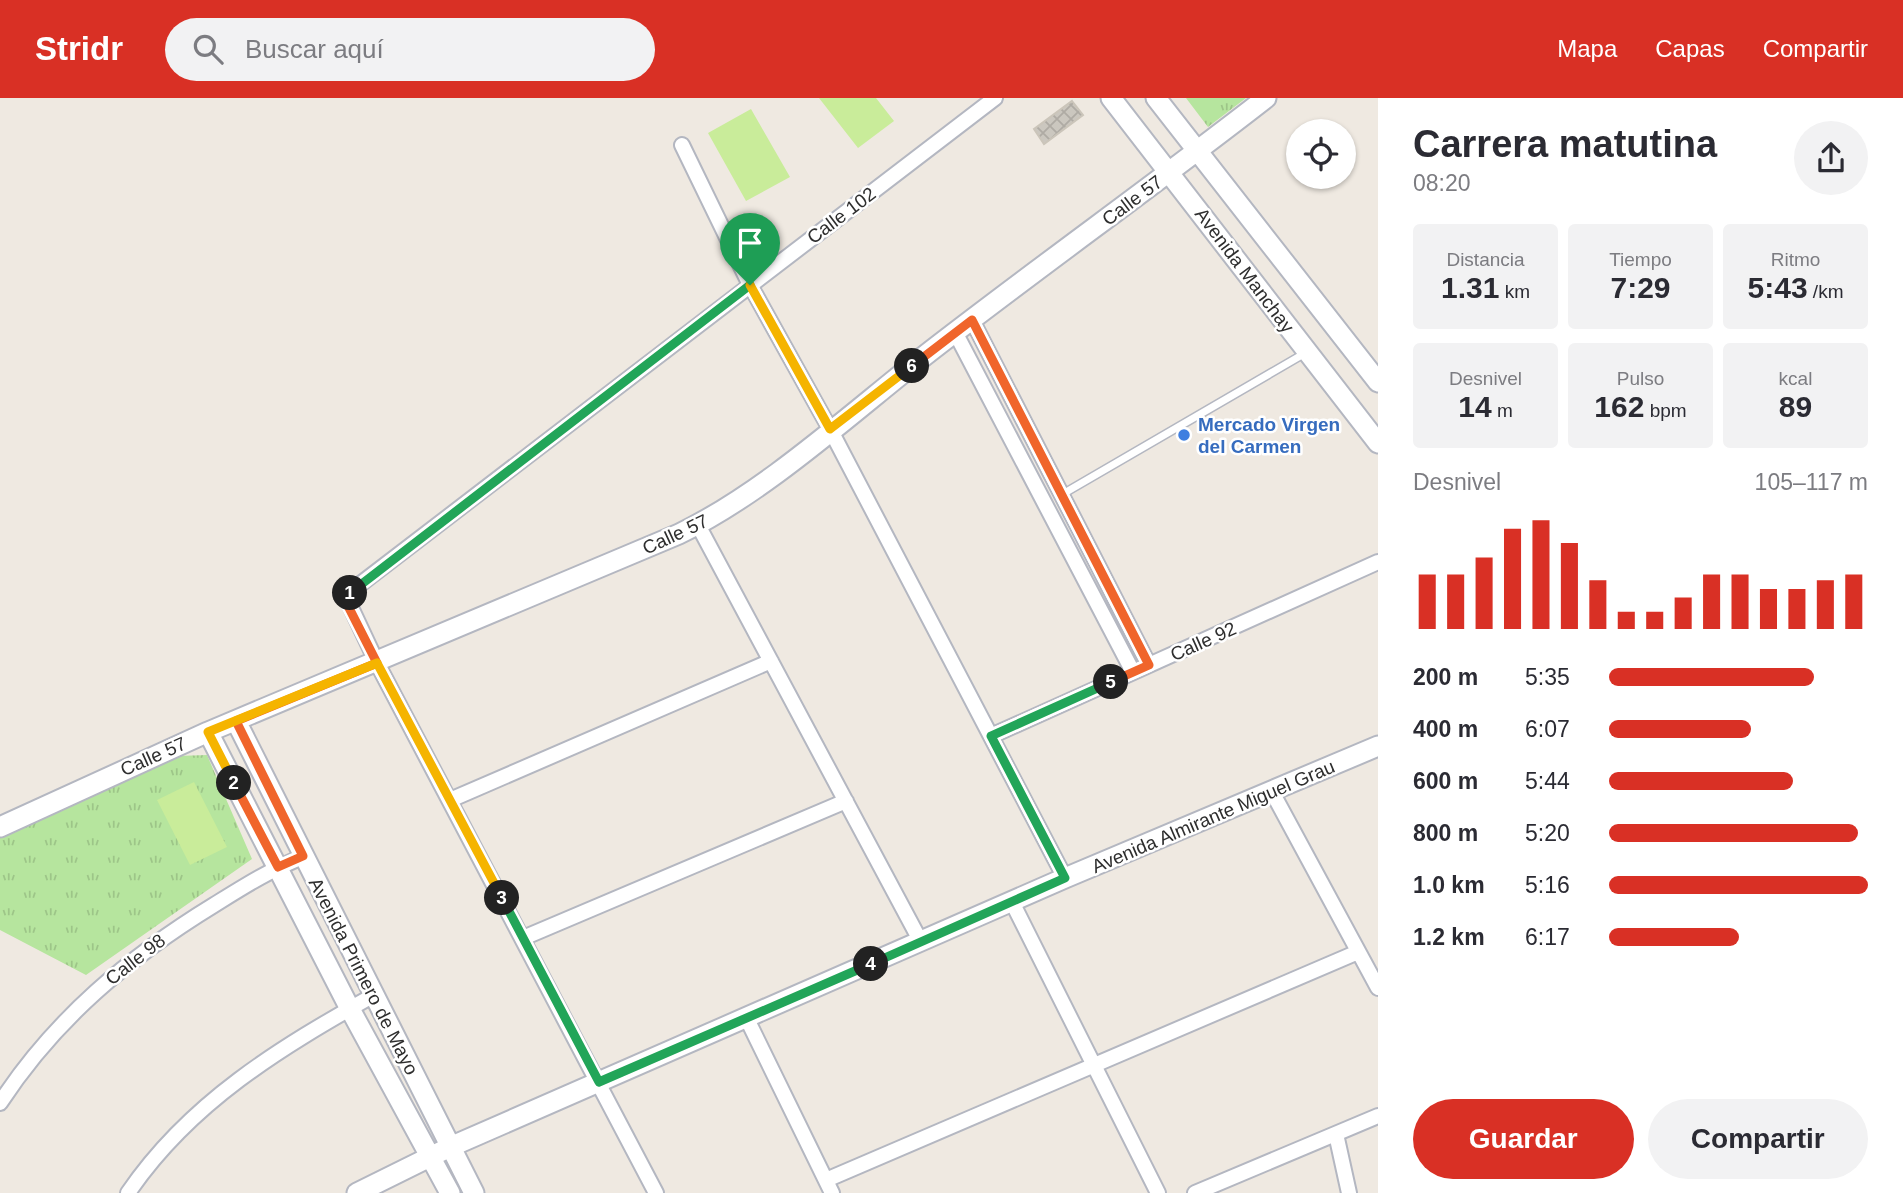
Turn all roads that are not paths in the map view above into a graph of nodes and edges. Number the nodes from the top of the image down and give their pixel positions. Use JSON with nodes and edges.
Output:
{"nodes":[{"id":1,"x":995,"y":98,"type":"edge"},
{"id":2,"x":1111,"y":98,"type":"edge"},
{"id":3,"x":1156,"y":98,"type":"edge"},
{"id":4,"x":1266,"y":98,"type":"edge"},
{"id":5,"x":682,"y":145,"type":"dead end"},
{"id":6,"x":1197,"y":151,"type":"junction"},
{"id":7,"x":1169,"y":172,"type":"junction"},
{"id":8,"x":750,"y":285,"type":"junction"},
{"id":9,"x":972,"y":320,"type":"junction"},
{"id":10,"x":956,"y":332,"type":"junction"},
{"id":11,"x":1307,"y":352,"type":"junction"},
{"id":12,"x":1378,"y":382,"type":"edge"},
{"id":13,"x":830,"y":429,"type":"junction"},
{"id":14,"x":1378,"y":443,"type":"edge"},
{"id":15,"x":1061,"y":495,"type":"junction"},
{"id":16,"x":698,"y":524,"type":"junction"},
{"id":17,"x":1378,"y":562,"type":"edge"},
{"id":18,"x":771,"y":661,"type":"junction"},
{"id":19,"x":377,"y":663,"type":"junction"},
{"id":20,"x":1149,"y":665,"type":"junction"},
{"id":21,"x":1133,"y":672,"type":"junction"},
{"id":22,"x":236,"y":721,"type":"junction"},
{"id":23,"x":208,"y":732,"type":"junction"},
{"id":24,"x":991,"y":736,"type":"junction"},
{"id":25,"x":1378,"y":746,"type":"edge"},
{"id":26,"x":1271,"y":790,"type":"junction"},
{"id":27,"x":450,"y":800,"type":"junction"},
{"id":28,"x":846,"y":801,"type":"junction"},
{"id":29,"x":0,"y":827,"type":"edge"},
{"id":30,"x":303,"y":856,"type":"junction"},
{"id":31,"x":278,"y":867,"type":"junction"},
{"id":32,"x":1065,"y":878,"type":"junction"},
{"id":33,"x":1012,"y":902,"type":"junction"},
{"id":34,"x":523,"y":938,"type":"junction"},
{"id":35,"x":921,"y":942,"type":"junction"},
{"id":36,"x":1358,"y":952,"type":"junction"},
{"id":37,"x":1378,"y":988,"type":"edge"},
{"id":38,"x":374,"y":995,"type":"junction"},
{"id":39,"x":350,"y":1009,"type":"junction"},
{"id":40,"x":747,"y":1019,"type":"junction"},
{"id":41,"x":1095,"y":1065,"type":"junction"},
{"id":42,"x":599,"y":1082,"type":"junction"},
{"id":43,"x":0,"y":1103,"type":"edge"},
{"id":44,"x":1378,"y":1116,"type":"edge"},
{"id":45,"x":1336,"y":1134,"type":"junction"},
{"id":46,"x":450,"y":1146,"type":"junction"},
{"id":47,"x":430,"y":1156,"type":"junction"},
{"id":48,"x":829,"y":1186,"type":"edge"},
{"id":49,"x":128,"y":1193,"type":"edge"},
{"id":50,"x":357,"y":1193,"type":"edge"},
{"id":51,"x":450,"y":1193,"type":"edge"},
{"id":52,"x":474,"y":1193,"type":"edge"},
{"id":53,"x":656,"y":1193,"type":"edge"},
{"id":54,"x":1158,"y":1193,"type":"edge"},
{"id":55,"x":1195,"y":1193,"type":"edge"},
{"id":56,"x":1349,"y":1193,"type":"edge"}],
"edges":[{"from":1,"to":8,"type":"street","name":"Calle 102"},
{"from":2,"to":7,"type":"street","name":"Avenida Manchay"},
{"from":3,"to":6,"type":"street","name":"Avenida Manchay"},
{"from":4,"to":6,"type":"street","name":"Calle 57"},
{"from":5,"to":8,"type":"street"},
{"from":6,"to":7,"type":"street","name":"Calle 57"},
{"from":6,"to":12,"type":"street","name":"Avenida Manchay"},
{"from":7,"to":9,"type":"street","name":"Calle 57"},
{"from":7,"to":11,"type":"street","name":"Avenida Manchay"},
{"from":8,"to":13,"type":"street"},
{"from":8,"to":19,"type":"street","name":"Calle 102"},
{"from":9,"to":10,"type":"street","name":"Calle 57"},
{"from":9,"to":15,"type":"street"},
{"from":10,"to":13,"type":"street","name":"Calle 57"},
{"from":10,"to":21,"type":"street"},
{"from":11,"to":14,"type":"street","name":"Avenida Manchay"},
{"from":11,"to":15,"type":"lane"},
{"from":13,"to":16,"type":"street","name":"Calle 57"},
{"from":13,"to":24,"type":"street"},
{"from":15,"to":20,"type":"street"},
{"from":16,"to":18,"type":"street"},
{"from":16,"to":19,"type":"street","name":"Calle 57"},
{"from":17,"to":20,"type":"street","name":"Calle 92"},
{"from":18,"to":27,"type":"street"},
{"from":18,"to":28,"type":"street"},
{"from":19,"to":22,"type":"street","name":"Calle 57"},
{"from":19,"to":27,"type":"street","name":"Calle 102"},
{"from":20,"to":21,"type":"street","name":"Calle 92"},
{"from":21,"to":24,"type":"street","name":"Calle 92"},
{"from":22,"to":23,"type":"street","name":"Calle 57"},
{"from":22,"to":30,"type":"street","name":"Avenida Primero de Mayo"},
{"from":23,"to":29,"type":"street","name":"Calle 57"},
{"from":23,"to":31,"type":"street","name":"Avenida Primero de Mayo"},
{"from":24,"to":32,"type":"street"},
{"from":25,"to":26,"type":"street","name":"Avenida Almirante Miguel Grau"},
{"from":26,"to":32,"type":"street","name":"Avenida Almirante Miguel Grau"},
{"from":26,"to":36,"type":"street"},
{"from":27,"to":34,"type":"street","name":"Calle 102"},
{"from":28,"to":34,"type":"street"},
{"from":28,"to":35,"type":"street"},
{"from":30,"to":31,"type":"street","name":"Calle 98"},
{"from":30,"to":38,"type":"street","name":"Avenida Primero de Mayo"},
{"from":31,"to":39,"type":"street","name":"Avenida Primero de Mayo"},
{"from":31,"to":43,"type":"street","name":"Calle 98"},
{"from":32,"to":33,"type":"street","name":"Avenida Almirante Miguel Grau"},
{"from":33,"to":35,"type":"street","name":"Avenida Almirante Miguel Grau"},
{"from":33,"to":41,"type":"street"},
{"from":34,"to":42,"type":"street","name":"Calle 102"},
{"from":35,"to":40,"type":"street","name":"Avenida Almirante Miguel Grau"},
{"from":36,"to":37,"type":"street"},
{"from":36,"to":41,"type":"street"},
{"from":38,"to":39,"type":"street"},
{"from":38,"to":46,"type":"street","name":"Avenida Primero de Mayo"},
{"from":39,"to":47,"type":"street","name":"Avenida Primero de Mayo"},
{"from":39,"to":49,"type":"street"},
{"from":40,"to":42,"type":"street","name":"Avenida Almirante Miguel Grau"},
{"from":40,"to":48,"type":"street"},
{"from":41,"to":48,"type":"street"},
{"from":41,"to":54,"type":"street"},
{"from":42,"to":46,"type":"street","name":"Avenida Almirante Miguel Grau"},
{"from":42,"to":53,"type":"street","name":"Calle 102"},
{"from":44,"to":45,"type":"street"},
{"from":45,"to":55,"type":"street"},
{"from":45,"to":56,"type":"street"},
{"from":46,"to":47,"type":"street","name":"Avenida Almirante Miguel Grau"},
{"from":46,"to":52,"type":"street","name":"Avenida Primero de Mayo"},
{"from":47,"to":50,"type":"street","name":"Avenida Almirante Miguel Grau"},
{"from":47,"to":51,"type":"street","name":"Avenida Primero de Mayo"}]}
